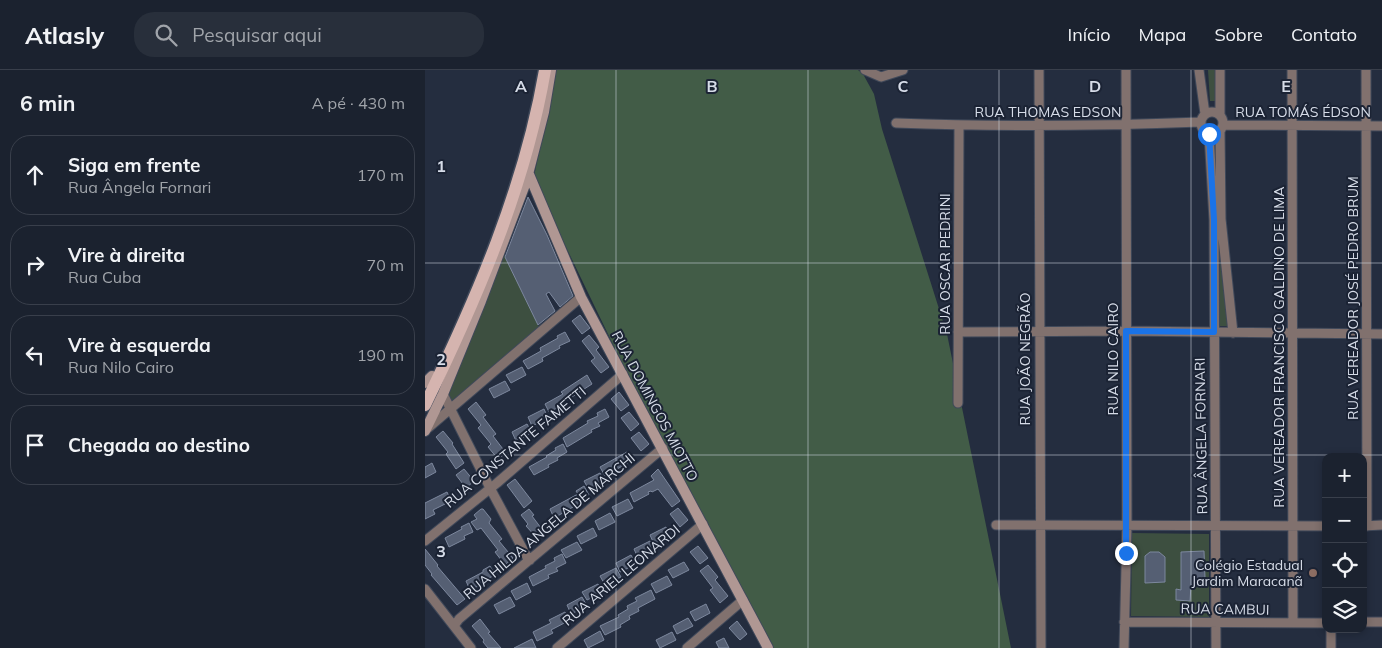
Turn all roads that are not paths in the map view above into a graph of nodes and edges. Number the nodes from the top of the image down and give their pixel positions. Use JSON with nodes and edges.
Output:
{"nodes":[{"id":1,"x":538,"y":70,"type":"edge"},
{"id":2,"x":545,"y":70,"type":"edge"},
{"id":3,"x":551,"y":70,"type":"edge"},
{"id":4,"x":865,"y":70,"type":"edge"},
{"id":5,"x":903,"y":70,"type":"edge"},
{"id":6,"x":1039,"y":70,"type":"edge"},
{"id":7,"x":1126,"y":70,"type":"edge"},
{"id":8,"x":1199,"y":70,"type":"edge"},
{"id":9,"x":1219,"y":70,"type":"edge"},
{"id":10,"x":1292,"y":70,"type":"edge"},
{"id":11,"x":1366,"y":70,"type":"edge"},
{"id":12,"x":539,"y":110,"type":"junction"},
{"id":13,"x":1220,"y":115,"type":"junction"},
{"id":14,"x":1203,"y":118,"type":"junction"},
{"id":15,"x":896,"y":123,"type":"dead end"},
{"id":16,"x":1039,"y":125,"type":"junction"},
{"id":17,"x":1126,"y":125,"type":"junction"},
{"id":18,"x":959,"y":126,"type":"junction"},
{"id":19,"x":1293,"y":126,"type":"junction"},
{"id":20,"x":1367,"y":126,"type":"junction"},
{"id":21,"x":1382,"y":126,"type":"edge"},
{"id":22,"x":1221,"y":128,"type":"junction"},
{"id":23,"x":1209,"y":134,"type":"junction"},
{"id":24,"x":528,"y":172,"type":"junction"},
{"id":25,"x":1217,"y":220,"type":"junction"},
{"id":26,"x":581,"y":296,"type":"junction"},
{"id":27,"x":1126,"y":331,"type":"junction"},
{"id":28,"x":959,"y":332,"type":"junction"},
{"id":29,"x":1214,"y":332,"type":"junction"},
{"id":30,"x":1039,"y":333,"type":"junction"},
{"id":31,"x":1233,"y":333,"type":"junction"},
{"id":32,"x":1293,"y":333,"type":"junction"},
{"id":33,"x":1367,"y":333,"type":"junction"},
{"id":34,"x":1382,"y":334,"type":"edge"},
{"id":35,"x":623,"y":374,"type":"junction"},
{"id":36,"x":428,"y":379,"type":"edge"},
{"id":37,"x":425,"y":390,"type":"edge"},
{"id":38,"x":443,"y":394,"type":"junction"},
{"id":39,"x":958,"y":403,"type":"dead end"},
{"id":40,"x":425,"y":405,"type":"edge"},
{"id":41,"x":450,"y":409,"type":"junction"},
{"id":42,"x":425,"y":430,"type":"edge"},
{"id":43,"x":663,"y":448,"type":"junction"},
{"id":44,"x":490,"y":488,"type":"junction"},
{"id":45,"x":1365,"y":498,"type":"edge"},
{"id":46,"x":703,"y":524,"type":"junction"},
{"id":47,"x":996,"y":525,"type":"dead end"},
{"id":48,"x":1040,"y":525,"type":"junction"},
{"id":49,"x":1382,"y":525,"type":"edge"},
{"id":50,"x":1127,"y":526,"type":"junction"},
{"id":51,"x":1215,"y":526,"type":"junction"},
{"id":52,"x":1293,"y":526,"type":"junction"},
{"id":53,"x":1322,"y":526,"type":"edge"},
{"id":54,"x":1367,"y":526,"type":"edge"},
{"id":55,"x":425,"y":541,"type":"edge"},
{"id":56,"x":530,"y":560,"type":"junction"},
{"id":57,"x":425,"y":589,"type":"edge"},
{"id":58,"x":743,"y":600,"type":"junction"},
{"id":59,"x":1124,"y":622,"type":"junction"},
{"id":60,"x":1216,"y":622,"type":"junction"},
{"id":61,"x":1322,"y":622,"type":"edge"},
{"id":62,"x":1367,"y":622,"type":"edge"},
{"id":63,"x":1382,"y":622,"type":"edge"},
{"id":64,"x":1293,"y":623,"type":"junction"},
{"id":65,"x":454,"y":626,"type":"junction"},
{"id":66,"x":1331,"y":633,"type":"edge"},
{"id":67,"x":471,"y":648,"type":"edge"},
{"id":68,"x":557,"y":648,"type":"edge"},
{"id":69,"x":687,"y":648,"type":"edge"},
{"id":70,"x":768,"y":648,"type":"edge"},
{"id":71,"x":1041,"y":648,"type":"edge"},
{"id":72,"x":1124,"y":648,"type":"edge"},
{"id":73,"x":1216,"y":648,"type":"edge"},
{"id":74,"x":1331,"y":648,"type":"edge"}],
"edges":[{"from":1,"to":36,"type":"main road"},
{"from":2,"to":12,"type":"main road"},
{"from":3,"to":24,"type":"street"},
{"from":4,"to":5,"type":"street"},
{"from":6,"to":16,"type":"street","name":"RUA JOÃO NEGRÃO"},
{"from":7,"to":17,"type":"street","name":"RUA NILO CAIRO"},
{"from":8,"to":14,"type":"street"},
{"from":9,"to":13,"type":"street"},
{"from":10,"to":19,"type":"street","name":"RUA VEREADOR FRANCISCO GALDINO DE LIMA"},
{"from":11,"to":20,"type":"street","name":"RUA VEREADOR JOSÉ PEDRO BRUM"},
{"from":12,"to":24,"type":"main road"},
{"from":12,"to":40,"type":"main road"},
{"from":13,"to":14,"type":"street"},
{"from":13,"to":22,"type":"street"},
{"from":14,"to":17,"type":"street","name":"RUA THOMAS EDSON"},
{"from":14,"to":23,"type":"street"},
{"from":15,"to":18,"type":"street","name":"RUA THOMAS EDSON"},
{"from":16,"to":17,"type":"street","name":"RUA THOMAS EDSON"},
{"from":16,"to":18,"type":"street","name":"RUA THOMAS EDSON"},
{"from":16,"to":30,"type":"street","name":"RUA JOÃO NEGRÃO"},
{"from":17,"to":27,"type":"street","name":"RUA NILO CAIRO"},
{"from":18,"to":28,"type":"street","name":"RUA OSCAR PEDRINI"},
{"from":19,"to":20,"type":"street","name":"RUA TOMÁS ÉDSON"},
{"from":19,"to":22,"type":"street","name":"RUA TOMÁS ÉDSON"},
{"from":19,"to":32,"type":"street","name":"RUA VEREADOR FRANCISCO GALDINO DE LIMA"},
{"from":20,"to":21,"type":"street","name":"RUA TOMÁS ÉDSON"},
{"from":20,"to":33,"type":"street","name":"RUA VEREADOR JOSÉ PEDRO BRUM"},
{"from":22,"to":23,"type":"street"},
{"from":22,"to":25,"type":"street","name":"RUA ÂNGELA FORNARI"},
{"from":23,"to":25,"type":"street","name":"RUA ÂNGELA FORNARI"},
{"from":24,"to":26,"type":"street","name":"RUA DOMINGOS MIOTTO"},
{"from":24,"to":38,"type":"street"},
{"from":25,"to":29,"type":"street","name":"RUA ÂNGELA FORNARI"},
{"from":25,"to":31,"type":"street","name":"RUA ÂNGELA FORNARI"},
{"from":26,"to":35,"type":"street","name":"RUA DOMINGOS MIOTTO"},
{"from":26,"to":41,"type":"street"},
{"from":27,"to":29,"type":"street"},
{"from":27,"to":30,"type":"street"},
{"from":27,"to":50,"type":"street","name":"RUA NILO CAIRO"},
{"from":28,"to":30,"type":"street"},
{"from":28,"to":39,"type":"street","name":"RUA OSCAR PEDRINI"},
{"from":29,"to":31,"type":"street"},
{"from":29,"to":51,"type":"street","name":"RUA ÂNGELA FORNARI"},
{"from":30,"to":48,"type":"street","name":"RUA JOÃO NEGRÃO"},
{"from":31,"to":32,"type":"street"},
{"from":32,"to":33,"type":"street"},
{"from":32,"to":52,"type":"street","name":"RUA VEREADOR FRANCISCO GALDINO DE LIMA"},
{"from":33,"to":34,"type":"street"},
{"from":33,"to":45,"type":"street","name":"RUA VEREADOR JOSÉ PEDRO BRUM"},
{"from":35,"to":43,"type":"street","name":"RUA DOMINGOS MIOTTO"},
{"from":35,"to":44,"type":"street","name":"RUA CONSTANTE FAMETTI"},
{"from":36,"to":37,"type":"main road"},
{"from":38,"to":41,"type":"street"},
{"from":38,"to":42,"type":"street"},
{"from":41,"to":42,"type":"street"},
{"from":41,"to":44,"type":"street"},
{"from":43,"to":46,"type":"street","name":"RUA DOMINGOS MIOTTO"},
{"from":43,"to":56,"type":"street","name":"RUA HILDA ANGELA DE MARCHI"},
{"from":44,"to":55,"type":"street","name":"RUA CONSTANTE FAMETTI"},
{"from":44,"to":56,"type":"street"},
{"from":46,"to":58,"type":"street","name":"RUA DOMINGOS MIOTTO"},
{"from":46,"to":68,"type":"street","name":"RUA ARIEL LEONARDI"},
{"from":47,"to":48,"type":"street"},
{"from":48,"to":50,"type":"street"},
{"from":48,"to":71,"type":"street","name":"RUA JOÃO NEGRÃO"},
{"from":49,"to":54,"type":"street"},
{"from":50,"to":51,"type":"street"},
{"from":50,"to":59,"type":"street","name":"RUA NILO CAIRO"},
{"from":51,"to":52,"type":"street"},
{"from":51,"to":60,"type":"street","name":"RUA ÂNGELA FORNARI"},
{"from":52,"to":53,"type":"street"},
{"from":52,"to":64,"type":"street","name":"RUA VEREADOR FRANCISCO GALDINO DE LIMA"},
{"from":56,"to":65,"type":"street","name":"RUA HILDA ANGELA DE MARCHI"},
{"from":57,"to":65,"type":"street"},
{"from":58,"to":69,"type":"street"},
{"from":58,"to":70,"type":"street","name":"RUA DOMINGOS MIOTTO"},
{"from":59,"to":60,"type":"street","name":"RUA CAMBUI"},
{"from":59,"to":72,"type":"street","name":"RUA NILO CAIRO"},
{"from":60,"to":64,"type":"street","name":"RUA CAMBUI"},
{"from":60,"to":73,"type":"street","name":"RUA ÂNGELA FORNARI"},
{"from":61,"to":64,"type":"street","name":"RUA CAMBUI"},
{"from":62,"to":63,"type":"street"},
{"from":65,"to":67,"type":"street"},
{"from":66,"to":74,"type":"street"}]}
